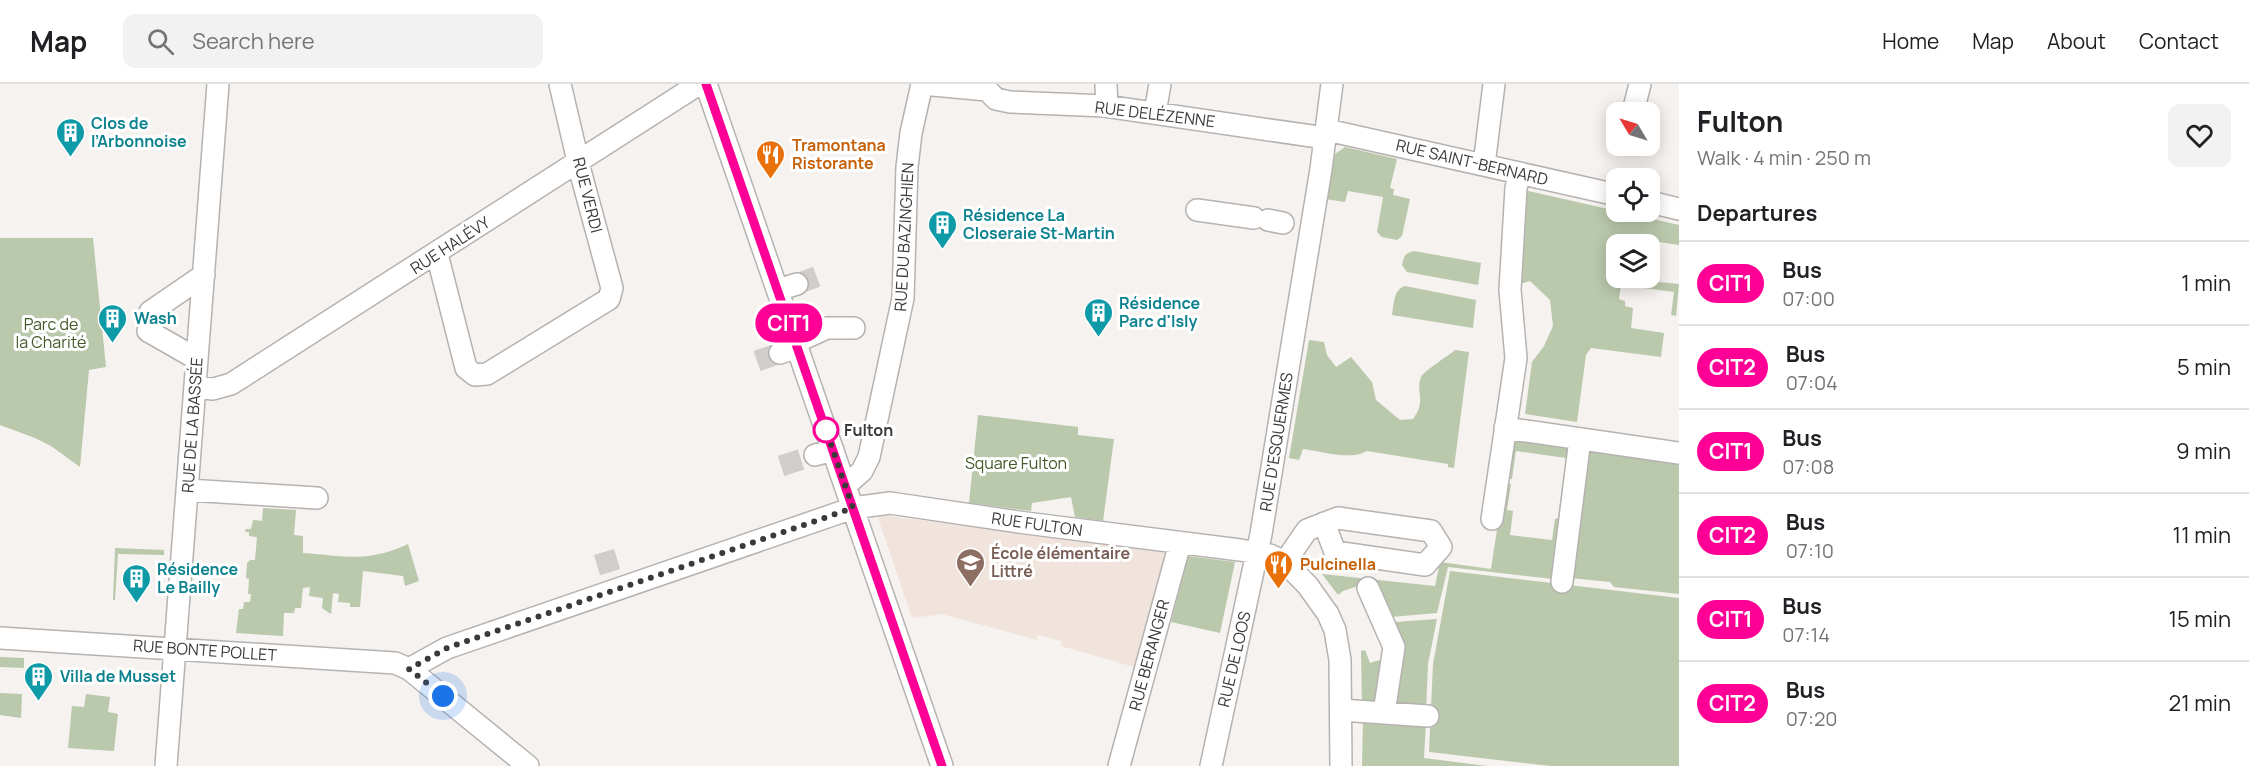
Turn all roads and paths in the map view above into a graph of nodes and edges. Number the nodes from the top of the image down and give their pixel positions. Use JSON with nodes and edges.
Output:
{"nodes":[{"id":1,"x":218,"y":84,"type":"edge"},
{"id":2,"x":560,"y":84,"type":"edge"},
{"id":3,"x":699,"y":84,"type":"edge"},
{"id":4,"x":706,"y":84,"type":"edge"},
{"id":5,"x":922,"y":84,"type":"edge"},
{"id":6,"x":1160,"y":84,"type":"edge"},
{"id":7,"x":1332,"y":84,"type":"edge"},
{"id":8,"x":1494,"y":84,"type":"edge"},
{"id":9,"x":1640,"y":84,"type":"edge"},
{"id":10,"x":948,"y":86,"type":"edge"},
{"id":11,"x":989,"y":87,"type":"edge"},
{"id":12,"x":1636,"y":102,"type":"edge"},
{"id":13,"x":1155,"y":113,"type":"junction"},
{"id":14,"x":1326,"y":134,"type":"junction"},
{"id":15,"x":579,"y":161,"type":"junction"},
{"id":16,"x":1484,"y":165,"type":"junction"},
{"id":17,"x":1520,"y":173,"type":"junction"},
{"id":18,"x":1606,"y":193,"type":"edge"},
{"id":19,"x":1660,"y":204,"type":"edge"},
{"id":20,"x":1679,"y":209,"type":"edge"},
{"id":21,"x":1197,"y":210,"type":"dead end"},
{"id":22,"x":1283,"y":222,"type":"junction"},
{"id":23,"x":437,"y":254,"type":"junction"},
{"id":24,"x":204,"y":275,"type":"junction"},
{"id":25,"x":854,"y":327,"type":"dead end"},
{"id":26,"x":791,"y":348,"type":"junction"},
{"id":27,"x":197,"y":359,"type":"junction"},
{"id":28,"x":195,"y":387,"type":"junction"},
{"id":29,"x":1505,"y":428,"type":"junction"},
{"id":30,"x":1580,"y":439,"type":"junction"},
{"id":31,"x":1679,"y":453,"type":"edge"},
{"id":32,"x":845,"y":486,"type":"junction"},
{"id":33,"x":188,"y":490,"type":"junction"},
{"id":34,"x":316,"y":498,"type":"dead end"},
{"id":35,"x":853,"y":508,"type":"junction"},
{"id":36,"x":1492,"y":519,"type":"dead end"},
{"id":37,"x":1324,"y":523,"type":"junction"},
{"id":38,"x":1180,"y":543,"type":"junction"},
{"id":39,"x":1257,"y":552,"type":"junction"},
{"id":40,"x":1286,"y":562,"type":"junction"},
{"id":41,"x":1562,"y":582,"type":"dead end"},
{"id":42,"x":1368,"y":588,"type":"dead end"},
{"id":43,"x":0,"y":638,"type":"edge"},
{"id":44,"x":176,"y":648,"type":"junction"},
{"id":45,"x":409,"y":669,"type":"junction"},
{"id":46,"x":1341,"y":710,"type":"junction"},
{"id":47,"x":1384,"y":713,"type":"junction"},
{"id":48,"x":1428,"y":716,"type":"dead end"},
{"id":49,"x":166,"y":766,"type":"edge"},
{"id":50,"x":528,"y":766,"type":"edge"},
{"id":51,"x":942,"y":766,"type":"edge"},
{"id":52,"x":1119,"y":766,"type":"edge"},
{"id":53,"x":1211,"y":766,"type":"edge"},
{"id":54,"x":1341,"y":766,"type":"edge"}],
"edges":[{"from":1,"to":24,"type":"street","name":"RUE DE LA BASSÉE"},
{"from":2,"to":15,"type":"street","name":"RUE VERDI"},
{"from":3,"to":15,"type":"street","name":"RUE HALÉVY"},
{"from":4,"to":26,"type":"street"},
{"from":5,"to":10,"type":"street"},
{"from":5,"to":32,"type":"street","name":"RUE DU BAZINGHIEN"},
{"from":6,"to":13,"type":"street"},
{"from":7,"to":14,"type":"street","name":"RUE D'ESQUERMES"},
{"from":8,"to":16,"type":"street"},
{"from":9,"to":12,"type":"street"},
{"from":10,"to":11,"type":"street"},
{"from":11,"to":13,"type":"street","name":"RUE DELÉZENNE"},
{"from":13,"to":14,"type":"street","name":"RUE DELÉZENNE"},
{"from":14,"to":16,"type":"street","name":"RUE SAINT-BERNARD"},
{"from":14,"to":22,"type":"street","name":"RUE D'ESQUERMES"},
{"from":15,"to":23,"type":"street","name":"RUE HALÉVY"},
{"from":15,"to":23,"type":"street","name":"RUE VERDI"},
{"from":16,"to":17,"type":"street","name":"RUE SAINT-BERNARD"},
{"from":17,"to":18,"type":"street","name":"RUE SAINT-BERNARD"},
{"from":17,"to":29,"type":"street"},
{"from":19,"to":20,"type":"street"},
{"from":21,"to":22,"type":"street"},
{"from":22,"to":39,"type":"street","name":"RUE D'ESQUERMES"},
{"from":23,"to":28,"type":"street","name":"RUE HALÉVY"},
{"from":24,"to":27,"type":"street","name":"RUE DE LA BASSÉE"},
{"from":24,"to":27,"type":"street"},
{"from":25,"to":26,"type":"street"},
{"from":26,"to":32,"type":"street"},
{"from":27,"to":28,"type":"street","name":"RUE DE LA BASSÉE"},
{"from":28,"to":33,"type":"street","name":"RUE DE LA BASSÉE"},
{"from":29,"to":30,"type":"street"},
{"from":29,"to":36,"type":"street"},
{"from":30,"to":31,"type":"street"},
{"from":30,"to":41,"type":"street"},
{"from":32,"to":35,"type":"street"},
{"from":33,"to":34,"type":"street"},
{"from":33,"to":44,"type":"street","name":"RUE DE LA BASSÉE"},
{"from":35,"to":38,"type":"street","name":"RUE FULTON"},
{"from":35,"to":45,"type":"street","name":"RUE FULTON"},
{"from":35,"to":51,"type":"street"},
{"from":37,"to":37,"type":"street"},
{"from":37,"to":40,"type":"street"},
{"from":38,"to":39,"type":"street","name":"RUE FULTON"},
{"from":38,"to":52,"type":"street","name":"RUE BERANGER"},
{"from":39,"to":40,"type":"street"},
{"from":39,"to":53,"type":"street","name":"RUE DE LOOS"},
{"from":40,"to":46,"type":"street"},
{"from":42,"to":47,"type":"street"},
{"from":43,"to":44,"type":"street","name":"RUE BONTE POLLET"},
{"from":44,"to":45,"type":"street","name":"RUE BONTE POLLET"},
{"from":44,"to":49,"type":"street","name":"RUE DE LA BASSÉE"},
{"from":45,"to":50,"type":"street"},
{"from":46,"to":47,"type":"street"},
{"from":46,"to":54,"type":"street"},
{"from":47,"to":48,"type":"street"}]}
